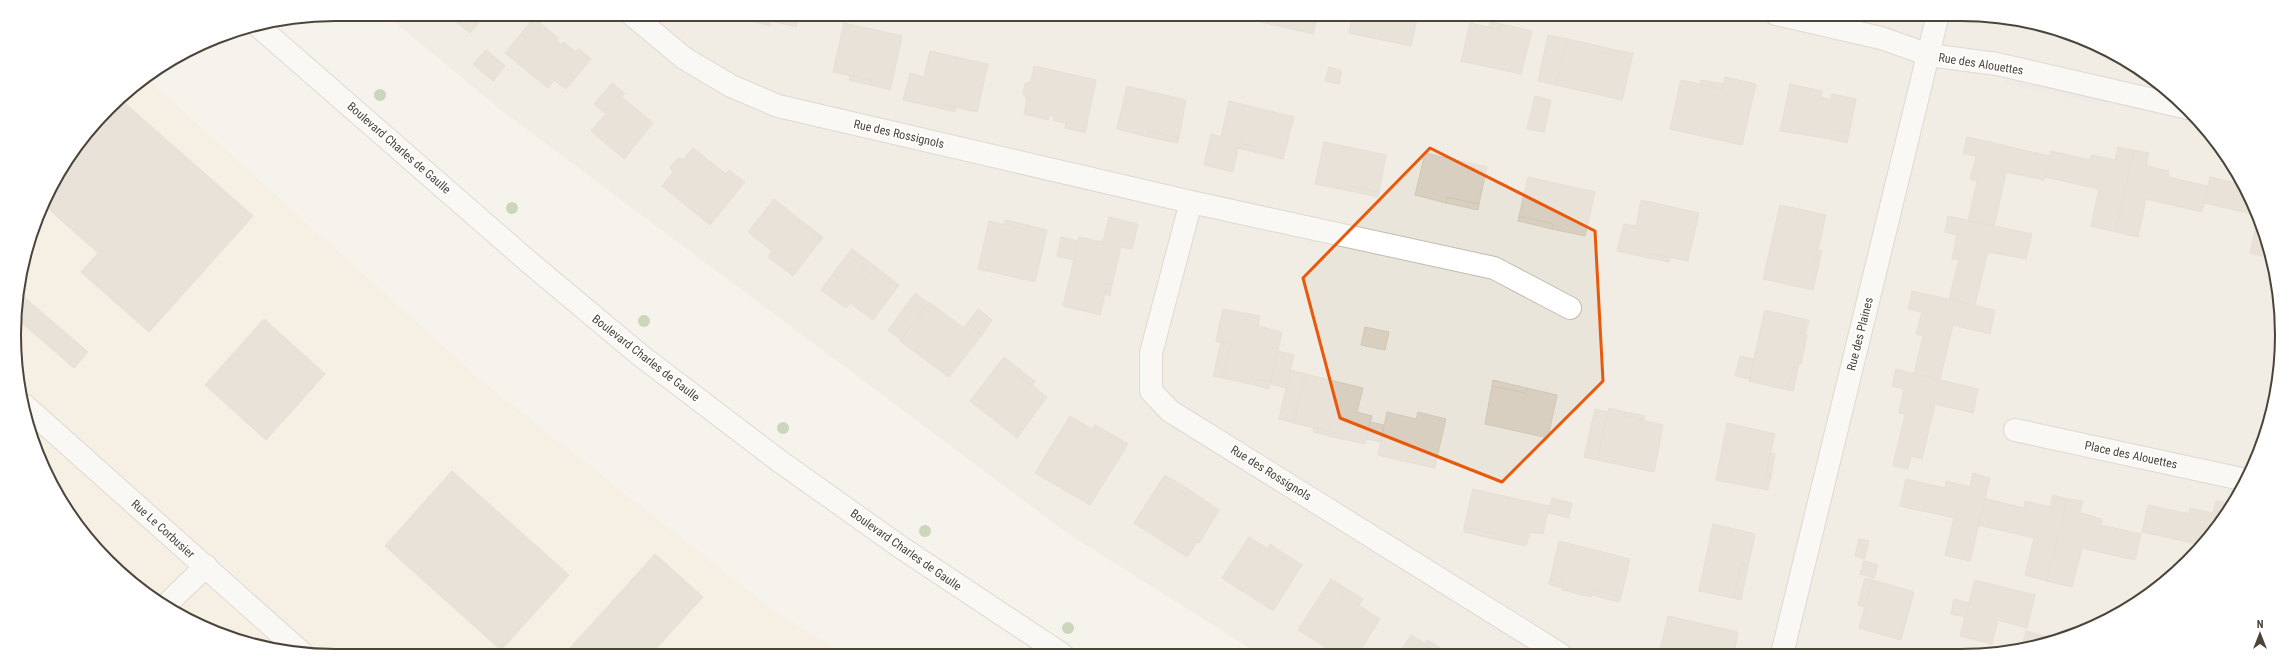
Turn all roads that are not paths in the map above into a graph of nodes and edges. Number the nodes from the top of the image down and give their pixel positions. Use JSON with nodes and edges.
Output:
{"nodes":[{"id":1,"x":639,"y":21,"type":"edge"},
{"id":2,"x":1807,"y":21,"type":"edge"},
{"id":3,"x":1936,"y":21,"type":"edge"},
{"id":4,"x":263,"y":30,"type":"edge"},
{"id":5,"x":1929,"y":55,"type":"junction"},
{"id":6,"x":2174,"y":105,"type":"edge"},
{"id":7,"x":1191,"y":202,"type":"junction"},
{"id":8,"x":1570,"y":308,"type":"dead end"},
{"id":9,"x":31,"y":411,"type":"edge"},
{"id":10,"x":2016,"y":430,"type":"dead end"},
{"id":11,"x":2240,"y":479,"type":"edge"},
{"id":12,"x":206,"y":566,"type":"junction"},
{"id":13,"x":170,"y":602,"type":"edge"},
{"id":14,"x":294,"y":646,"type":"edge"},
{"id":15,"x":1054,"y":649,"type":"edge"},
{"id":16,"x":1552,"y":649,"type":"edge"},
{"id":17,"x":1783,"y":649,"type":"edge"}],
"edges":[{"from":1,"to":7,"type":"street","name":"Rue des Rossignols"},
{"from":2,"to":5,"type":"street","name":"Rue des Alouettes"},
{"from":3,"to":5,"type":"street","name":"Rue des Plaines"},
{"from":4,"to":15,"type":"street","name":"Boulevard Charles de Gaulle"},
{"from":5,"to":6,"type":"street","name":"Rue des Alouettes"},
{"from":5,"to":17,"type":"street","name":"Rue des Plaines"},
{"from":7,"to":8,"type":"street","name":"Rue des Rossignols"},
{"from":7,"to":16,"type":"street","name":"Rue des Rossignols"},
{"from":9,"to":12,"type":"street","name":"Rue Le Corbusier"},
{"from":10,"to":11,"type":"street","name":"Place des Alouettes"},
{"from":12,"to":13,"type":"street"},
{"from":12,"to":14,"type":"street","name":"Rue Le Corbusier"}]}
